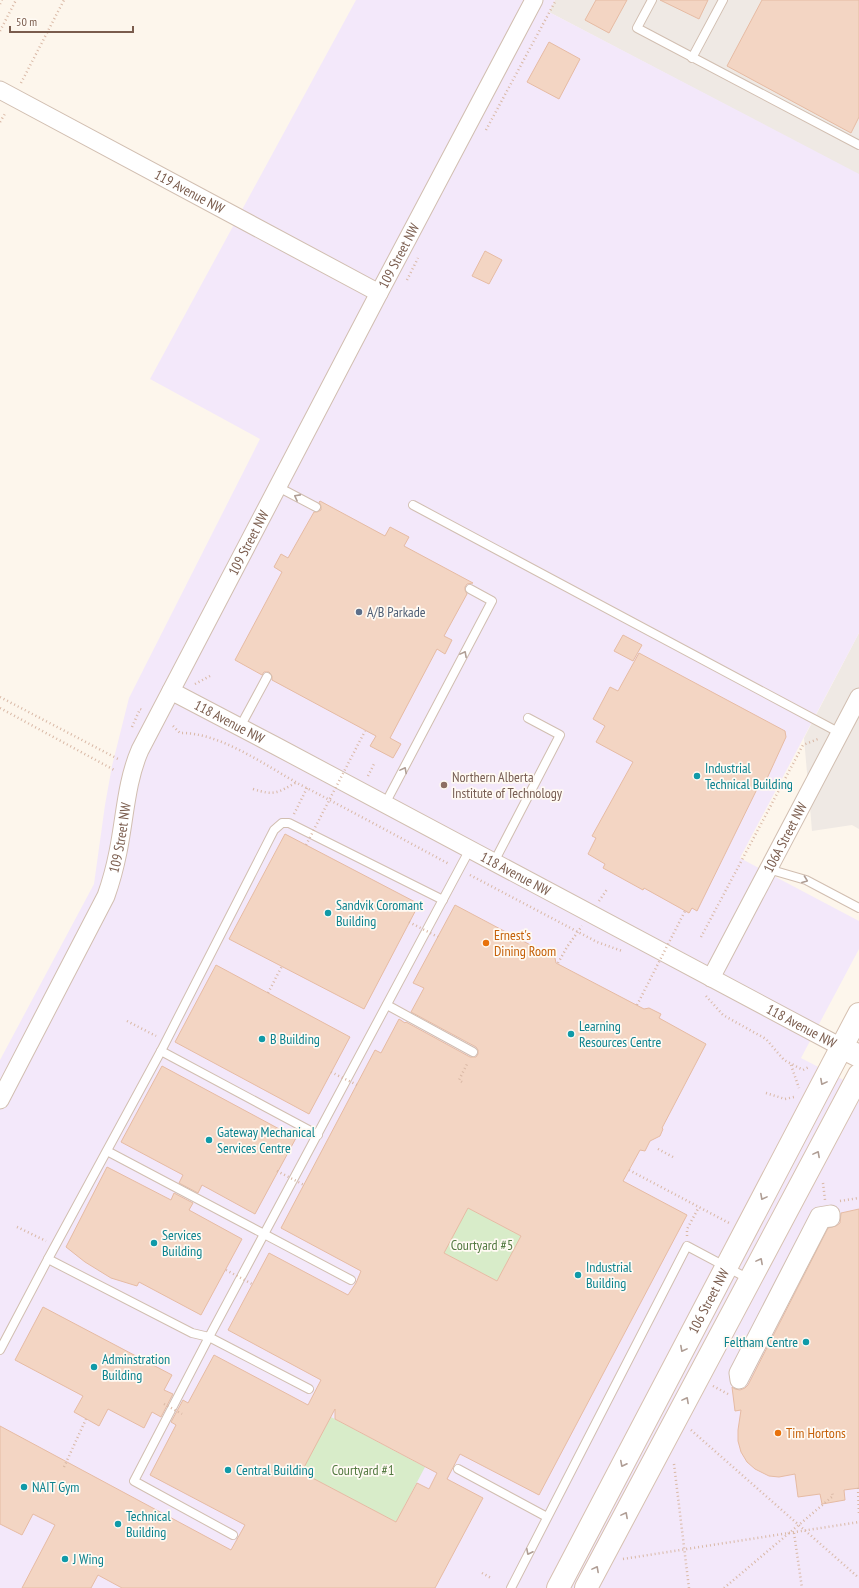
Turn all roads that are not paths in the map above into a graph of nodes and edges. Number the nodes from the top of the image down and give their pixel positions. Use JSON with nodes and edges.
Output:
{"nodes":[{"id":1,"x":534,"y":0,"type":"edge"},
{"id":2,"x":652,"y":0,"type":"edge"},
{"id":3,"x":723,"y":0,"type":"edge"},
{"id":4,"x":692,"y":58,"type":"junction"},
{"id":5,"x":7,"y":94,"type":"edge"},
{"id":6,"x":859,"y":145,"type":"edge"},
{"id":7,"x":379,"y":293,"type":"junction"},
{"id":8,"x":278,"y":487,"type":"junction"},
{"id":9,"x":413,"y":505,"type":"dead end"},
{"id":10,"x":316,"y":507,"type":"dead end"},
{"id":11,"x":470,"y":589,"type":"dead end"},
{"id":12,"x":267,"y":677,"type":"dead end"},
{"id":13,"x":171,"y":691,"type":"junction"},
{"id":14,"x":859,"y":697,"type":"edge"},
{"id":15,"x":528,"y":718,"type":"dead end"},
{"id":16,"x":240,"y":727,"type":"junction"},
{"id":17,"x":838,"y":732,"type":"junction"},
{"id":18,"x":386,"y":804,"type":"junction"},
{"id":19,"x":470,"y":849,"type":"junction"},
{"id":20,"x":494,"y":862,"type":"junction"},
{"id":21,"x":768,"y":869,"type":"junction"},
{"id":22,"x":444,"y":900,"type":"junction"},
{"id":23,"x":859,"y":908,"type":"edge"},
{"id":24,"x":711,"y":978,"type":"junction"},
{"id":25,"x":387,"y":1005,"type":"junction"},
{"id":26,"x":859,"y":1014,"type":"edge"},
{"id":27,"x":161,"y":1051,"type":"junction"},
{"id":28,"x":473,"y":1052,"type":"road end"},
{"id":29,"x":850,"y":1052,"type":"edge"},
{"id":30,"x":859,"y":1075,"type":"edge"},
{"id":31,"x":0,"y":1100,"type":"edge"},
{"id":32,"x":318,"y":1135,"type":"junction"},
{"id":33,"x":107,"y":1151,"type":"junction"},
{"id":34,"x":264,"y":1235,"type":"junction"},
{"id":35,"x":48,"y":1259,"type":"junction"},
{"id":36,"x":726,"y":1266,"type":"junction"},
{"id":37,"x":351,"y":1280,"type":"dead end"},
{"id":38,"x":750,"y":1280,"type":"junction"},
{"id":39,"x":209,"y":1337,"type":"junction"},
{"id":40,"x":0,"y":1350,"type":"edge"},
{"id":41,"x":738,"y":1373,"type":"joint"},
{"id":42,"x":309,"y":1389,"type":"dead end"},
{"id":43,"x":458,"y":1469,"type":"dead end"},
{"id":44,"x":547,"y":1517,"type":"junction"},
{"id":45,"x":233,"y":1535,"type":"dead end"},
{"id":46,"x":511,"y":1588,"type":"edge"},
{"id":47,"x":558,"y":1588,"type":"edge"},
{"id":48,"x":586,"y":1588,"type":"edge"}],
"edges":[{"from":1,"to":7,"type":"street","name":"109 Street NW"},
{"from":2,"to":4,"type":"lane"},
{"from":3,"to":4,"type":"lane"},
{"from":4,"to":6,"type":"lane"},
{"from":5,"to":7,"type":"street","name":"119 Avenue NW"},
{"from":7,"to":8,"type":"street","name":"109 Street NW"},
{"from":10,"to":8,"type":"lane","one_way":true},
{"from":8,"to":13,"type":"street","name":"109 Street NW"},
{"from":9,"to":17,"type":"lane"},
{"from":18,"to":11,"type":"lane","one_way":true},
{"from":12,"to":16,"type":"lane"},
{"from":13,"to":16,"type":"street","name":"118 Avenue NW"},
{"from":13,"to":31,"type":"street","name":"109 Street NW"},
{"from":14,"to":17,"type":"street","name":"106A Street NW"},
{"from":15,"to":20,"type":"lane"},
{"from":16,"to":18,"type":"street","name":"118 Avenue NW"},
{"from":17,"to":21,"type":"street","name":"106A Street NW"},
{"from":18,"to":19,"type":"street","name":"118 Avenue NW"},
{"from":19,"to":20,"type":"street","name":"118 Avenue NW"},
{"from":19,"to":22,"type":"lane"},
{"from":20,"to":24,"type":"street","name":"118 Avenue NW"},
{"from":21,"to":23,"type":"lane","one_way":true},
{"from":21,"to":24,"type":"street","name":"106A Street NW"},
{"from":22,"to":25,"type":"lane"},
{"from":22,"to":27,"type":"lane"},
{"from":24,"to":29,"type":"street","name":"118 Avenue NW"},
{"from":25,"to":28,"type":"lane"},
{"from":25,"to":32,"type":"lane"},
{"from":26,"to":29,"type":"main road","name":"106 Street NW"},
{"from":27,"to":32,"type":"lane"},
{"from":27,"to":33,"type":"lane"},
{"from":29,"to":36,"type":"main road","name":"106 Street NW","one_way":true},
{"from":38,"to":30,"type":"main road","name":"106 Street NW","one_way":true},
{"from":32,"to":34,"type":"lane"},
{"from":33,"to":34,"type":"lane"},
{"from":33,"to":35,"type":"lane"},
{"from":34,"to":37,"type":"lane"},
{"from":34,"to":39,"type":"lane"},
{"from":35,"to":39,"type":"lane"},
{"from":35,"to":40,"type":"lane"},
{"from":36,"to":38,"type":"lane"},
{"from":36,"to":44,"type":"lane"},
{"from":36,"to":47,"type":"main road","name":"106 Street NW","one_way":true},
{"from":48,"to":38,"type":"main road","name":"106 Street NW","one_way":true},
{"from":39,"to":42,"type":"lane"},
{"from":39,"to":45,"type":"lane"},
{"from":41,"to":41,"type":"street"},
{"from":43,"to":44,"type":"lane"},
{"from":44,"to":46,"type":"lane","one_way":true}]}
